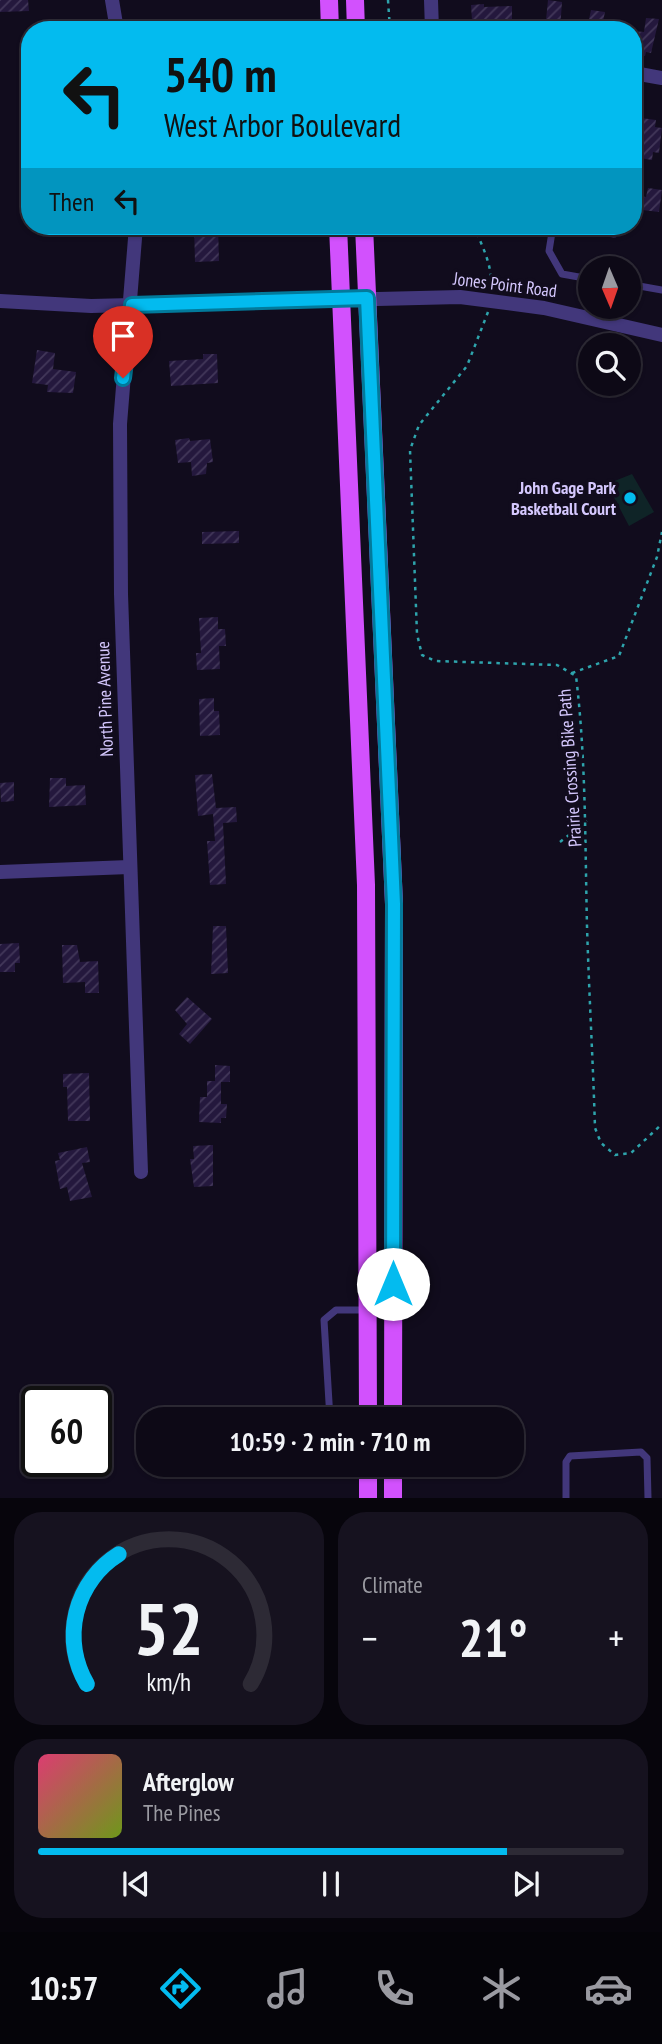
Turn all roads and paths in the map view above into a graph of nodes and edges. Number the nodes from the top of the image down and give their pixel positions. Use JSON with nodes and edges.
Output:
{"nodes":[{"id":1,"x":112,"y":0,"type":"edge"},
{"id":2,"x":329,"y":0,"type":"edge"},
{"id":3,"x":355,"y":0,"type":"edge"},
{"id":4,"x":388,"y":0,"type":"edge"},
{"id":5,"x":431,"y":0,"type":"edge"},
{"id":6,"x":116,"y":21,"type":"edge"},
{"id":7,"x":330,"y":21,"type":"edge"},
{"id":8,"x":356,"y":21,"type":"edge"},
{"id":9,"x":389,"y":21,"type":"edge"},
{"id":10,"x":432,"y":21,"type":"edge"},
{"id":11,"x":642,"y":74,"type":"edge"},
{"id":12,"x":662,"y":78,"type":"edge"},
{"id":13,"x":136,"y":235,"type":"edge"},
{"id":14,"x":338,"y":235,"type":"edge"},
{"id":15,"x":364,"y":235,"type":"edge"},
{"id":16,"x":478,"y":235,"type":"edge"},
{"id":17,"x":552,"y":235,"type":"edge"},
{"id":18,"x":578,"y":277,"type":"edge"},
{"id":19,"x":641,"y":286,"type":"edge"},
{"id":20,"x":662,"y":289,"type":"edge"},
{"id":21,"x":367,"y":298,"type":"junction"},
{"id":22,"x":340,"y":299,"type":"junction"},
{"id":23,"x":491,"y":299,"type":"junction"},
{"id":24,"x":0,"y":301,"type":"edge"},
{"id":25,"x":132,"y":305,"type":"junction"},
{"id":26,"x":578,"y":310,"type":"edge"},
{"id":27,"x":616,"y":319,"type":"edge"},
{"id":28,"x":662,"y":335,"type":"edge"},
{"id":29,"x":662,"y":532,"type":"edge"},
{"id":30,"x":572,"y":673,"type":"junction"},
{"id":31,"x":587,"y":821,"type":"junction"},
{"id":32,"x":560,"y":842,"type":"dead end"},
{"id":33,"x":130,"y":867,"type":"junction"},
{"id":34,"x":0,"y":872,"type":"edge"},
{"id":35,"x":662,"y":1124,"type":"edge"},
{"id":36,"x":141,"y":1172,"type":"dead end"},
{"id":37,"x":368,"y":1310,"type":"junction"},
{"id":38,"x":329,"y":1407,"type":"edge"},
{"id":39,"x":368,"y":1407,"type":"edge"},
{"id":40,"x":393,"y":1407,"type":"edge"},
{"id":41,"x":368,"y":1477,"type":"edge"},
{"id":42,"x":368,"y":1498,"type":"edge"},
{"id":43,"x":566,"y":1498,"type":"edge"},
{"id":44,"x":648,"y":1498,"type":"edge"}],
"edges":[{"from":1,"to":6,"type":"street"},
{"from":2,"to":7,"type":"main road"},
{"from":3,"to":8,"type":"main road"},
{"from":4,"to":9,"type":"path"},
{"from":5,"to":10,"type":"street"},
{"from":11,"to":12,"type":"street"},
{"from":13,"to":25,"type":"street","name":"North Pine Avenue"},
{"from":14,"to":22,"type":"main road"},
{"from":15,"to":21,"type":"main road"},
{"from":16,"to":23,"type":"path","name":"Prairie Crossing Bike Path"},
{"from":17,"to":18,"type":"lane"},
{"from":19,"to":20,"type":"lane"},
{"from":21,"to":22,"type":"street","name":"Jones Point Road"},
{"from":21,"to":23,"type":"street","name":"Jones Point Road"},
{"from":21,"to":40,"type":"main road"},
{"from":22,"to":25,"type":"street","name":"Jones Point Road"},
{"from":22,"to":37,"type":"main road"},
{"from":23,"to":26,"type":"street","name":"Jones Point Road"},
{"from":23,"to":30,"type":"path","name":"Prairie Crossing Bike Path"},
{"from":24,"to":25,"type":"street","name":"Jones Point Road"},
{"from":25,"to":33,"type":"street","name":"North Pine Avenue"},
{"from":27,"to":28,"type":"street","name":"Jones Point Road"},
{"from":29,"to":30,"type":"path"},
{"from":30,"to":31,"type":"path","name":"Prairie Crossing Bike Path"},
{"from":31,"to":32,"type":"path"},
{"from":31,"to":35,"type":"path","name":"Prairie Crossing Bike Path"},
{"from":33,"to":34,"type":"street"},
{"from":33,"to":36,"type":"street","name":"North Pine Avenue"},
{"from":37,"to":38,"type":"lane"},
{"from":37,"to":39,"type":"main road"},
{"from":41,"to":42,"type":"main road"},
{"from":43,"to":44,"type":"lane"}]}
